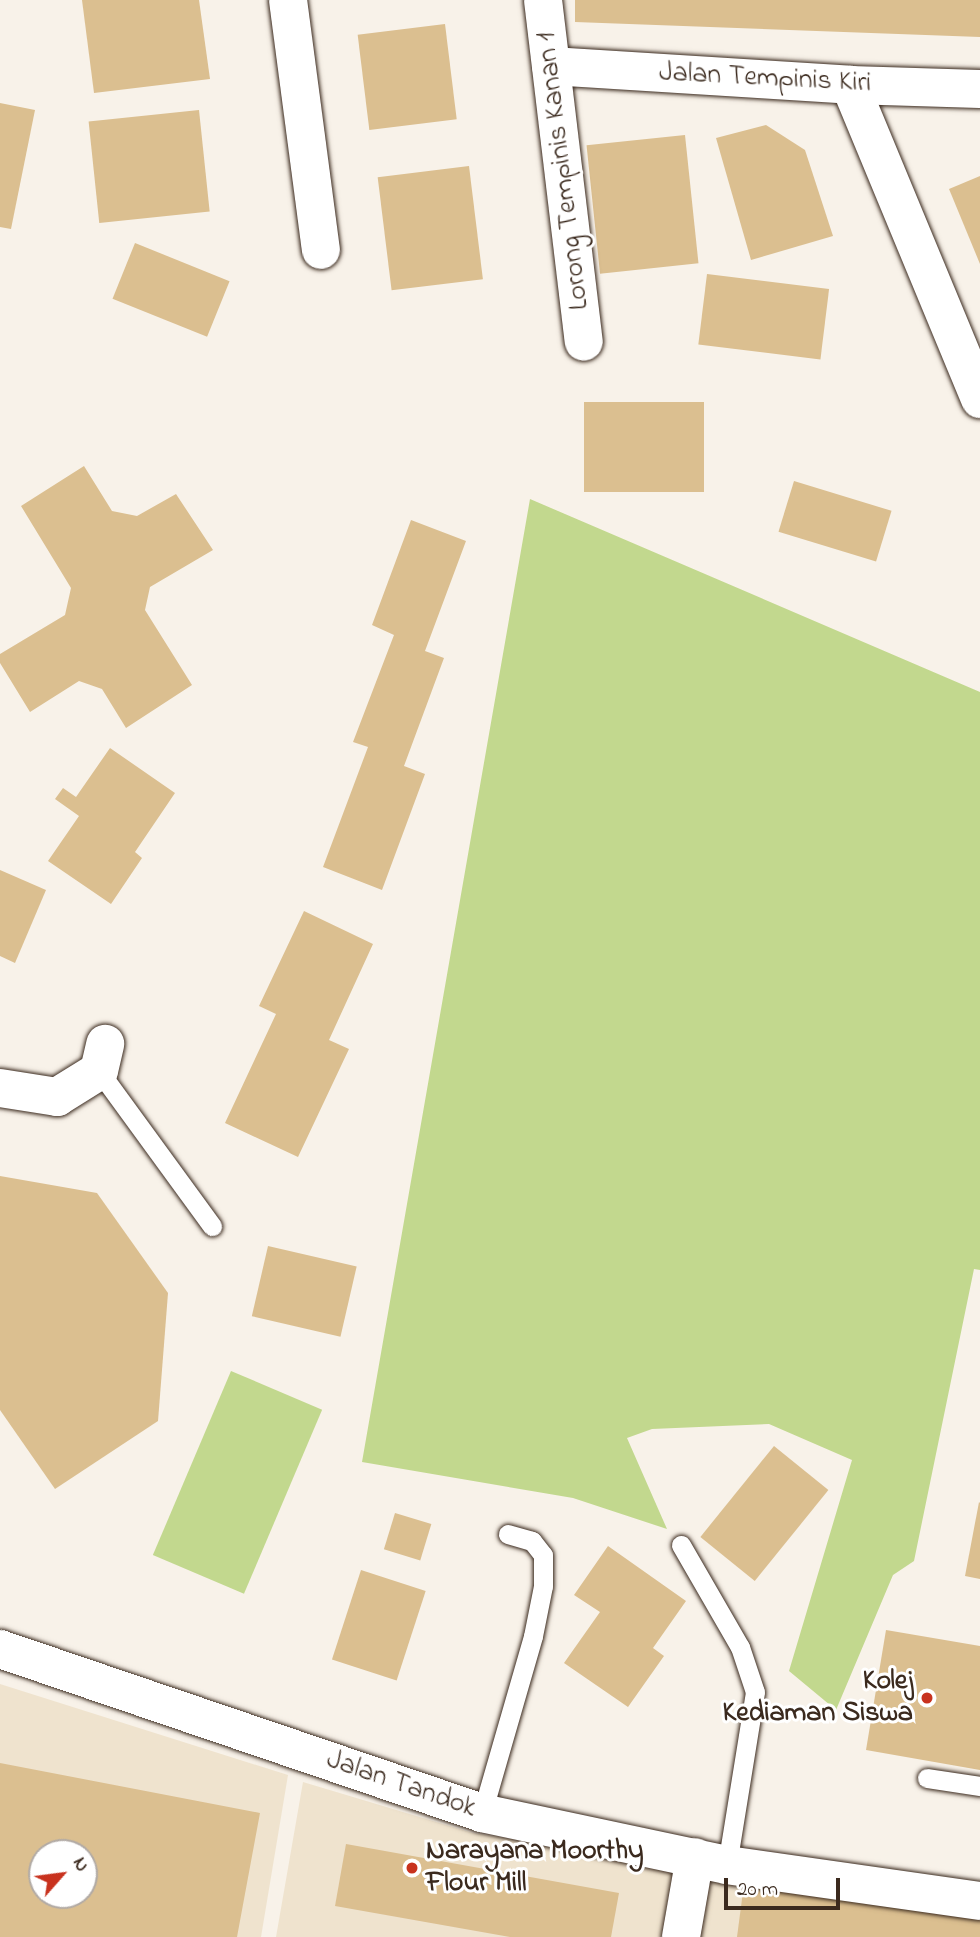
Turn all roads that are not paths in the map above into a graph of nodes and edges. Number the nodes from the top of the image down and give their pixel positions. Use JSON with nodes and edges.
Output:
{"nodes":[{"id":1,"x":288,"y":0,"type":"edge"},
{"id":2,"x":543,"y":0,"type":"edge"},
{"id":3,"x":551,"y":66,"type":"junction"},
{"id":4,"x":850,"y":85,"type":"junction"},
{"id":5,"x":980,"y":89,"type":"edge"},
{"id":6,"x":321,"y":250,"type":"dead end"},
{"id":7,"x":584,"y":342,"type":"dead end"},
{"id":8,"x":980,"y":400,"type":"edge"},
{"id":9,"x":102,"y":1058,"type":"joint"},
{"id":10,"x":0,"y":1088,"type":"edge"},
{"id":11,"x":212,"y":1226,"type":"dead end"},
{"id":12,"x":508,"y":1534,"type":"dead end"},
{"id":13,"x":681,"y":1545,"type":"dead end"},
{"id":14,"x":0,"y":1649,"type":"edge"},
{"id":15,"x":927,"y":1778,"type":"dead end"},
{"id":16,"x":980,"y":1786,"type":"edge"},
{"id":17,"x":482,"y":1813,"type":"junction"},
{"id":18,"x":711,"y":1861,"type":"junction"},
{"id":19,"x":980,"y":1901,"type":"edge"},
{"id":20,"x":681,"y":1937,"type":"edge"}],
"edges":[{"from":1,"to":6,"type":"street"},
{"from":2,"to":3,"type":"street","name":"Lorong Tempinis Kanan 1"},
{"from":3,"to":4,"type":"street","name":"Jalan Tempinis Kiri"},
{"from":3,"to":7,"type":"street","name":"Lorong Tempinis Kanan 1"},
{"from":4,"to":5,"type":"street","name":"Jalan Tempinis Kiri"},
{"from":4,"to":8,"type":"street"},
{"from":9,"to":10,"type":"street"},
{"from":9,"to":11,"type":"lane"},
{"from":12,"to":17,"type":"lane"},
{"from":13,"to":18,"type":"lane"},
{"from":14,"to":17,"type":"street","name":"Jalan Tandok"},
{"from":15,"to":16,"type":"lane"},
{"from":17,"to":18,"type":"street","name":"Jalan Tandok"},
{"from":18,"to":19,"type":"street","name":"Jalan Tandok"},
{"from":18,"to":20,"type":"street"}]}
